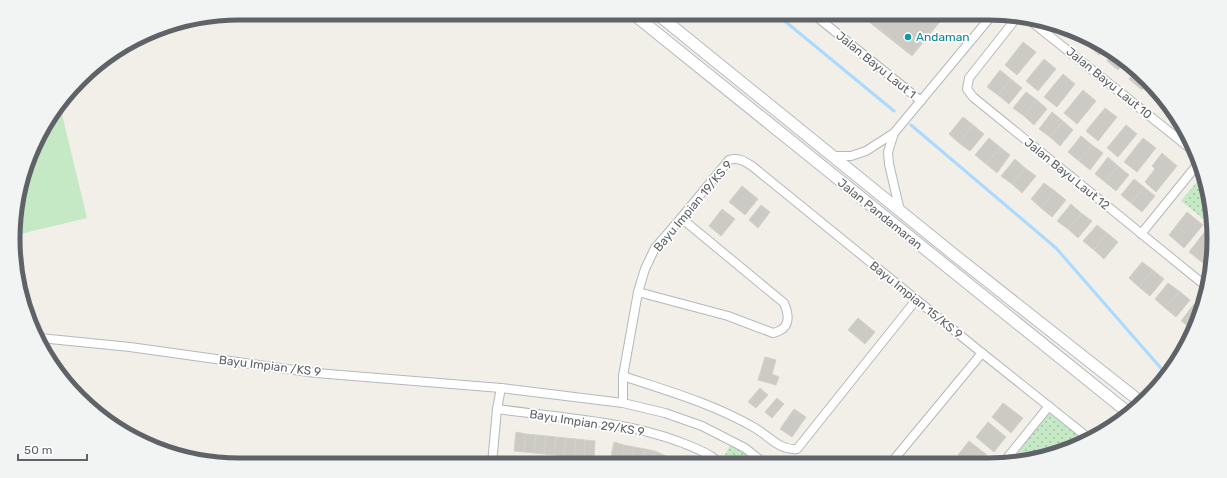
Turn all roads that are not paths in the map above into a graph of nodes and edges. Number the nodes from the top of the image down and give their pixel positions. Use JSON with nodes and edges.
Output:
{"nodes":[{"id":1,"x":641,"y":20,"type":"edge"},
{"id":2,"x":665,"y":20,"type":"edge"},
{"id":3,"x":821,"y":20,"type":"edge"},
{"id":4,"x":987,"y":20,"type":"edge"},
{"id":5,"x":1014,"y":22,"type":"edge"},
{"id":6,"x":1036,"y":25,"type":"edge"},
{"id":7,"x":921,"y":101,"type":"junction"},
{"id":8,"x":894,"y":133,"type":"junction"},
{"id":9,"x":1185,"y":144,"type":"edge"},
{"id":10,"x":833,"y":156,"type":"junction"},
{"id":11,"x":742,"y":160,"type":"joint"},
{"id":12,"x":1195,"y":168,"type":"edge"},
{"id":13,"x":900,"y":211,"type":"junction"},
{"id":14,"x":681,"y":218,"type":"junction"},
{"id":15,"x":1141,"y":234,"type":"junction"},
{"id":16,"x":1203,"y":284,"type":"edge"},
{"id":17,"x":638,"y":292,"type":"junction"},
{"id":18,"x":916,"y":300,"type":"junction"},
{"id":19,"x":44,"y":338,"type":"edge"},
{"id":20,"x":982,"y":353,"type":"junction"},
{"id":21,"x":623,"y":376,"type":"junction"},
{"id":22,"x":501,"y":388,"type":"junction"},
{"id":23,"x":1137,"y":399,"type":"edge"},
{"id":24,"x":622,"y":403,"type":"junction"},
{"id":25,"x":1049,"y":406,"type":"junction"},
{"id":26,"x":497,"y":410,"type":"junction"},
{"id":27,"x":1125,"y":410,"type":"edge"},
{"id":28,"x":1085,"y":435,"type":"edge"},
{"id":29,"x":1008,"y":457,"type":"edge"},
{"id":30,"x":493,"y":458,"type":"edge"},
{"id":31,"x":714,"y":458,"type":"edge"},
{"id":32,"x":758,"y":458,"type":"edge"},
{"id":33,"x":895,"y":458,"type":"edge"}],
"edges":[{"from":1,"to":27,"type":"main road","name":"Jalan Pandamaran"},
{"from":2,"to":10,"type":"main road","name":"Jalan Pandamaran"},
{"from":3,"to":7,"type":"street","name":"Jalan Bayu Laut 1"},
{"from":4,"to":7,"type":"street"},
{"from":5,"to":15,"type":"street","name":"Jalan Bayu Laut 12"},
{"from":6,"to":9,"type":"street","name":"Jalan Bayu Laut 10"},
{"from":7,"to":8,"type":"street"},
{"from":8,"to":10,"type":"street"},
{"from":8,"to":13,"type":"street"},
{"from":10,"to":13,"type":"main road","name":"Jalan Pandamaran"},
{"from":11,"to":14,"type":"street","name":"Bayu Impian 19/KS 9"},
{"from":11,"to":18,"type":"street","name":"Bayu Impian 15/KS 9"},
{"from":12,"to":15,"type":"street"},
{"from":13,"to":23,"type":"main road","name":"Jalan Pandamaran"},
{"from":14,"to":17,"type":"street","name":"Bayu Impian 19/KS 9"},
{"from":14,"to":17,"type":"street"},
{"from":15,"to":16,"type":"street","name":"Jalan Bayu Laut 12"},
{"from":17,"to":21,"type":"street","name":"Bayu Impian 19/KS 9"},
{"from":18,"to":20,"type":"street","name":"Bayu Impian 15/KS 9"},
{"from":18,"to":21,"type":"street"},
{"from":19,"to":22,"type":"street","name":"Bayu Impian /KS 9"},
{"from":20,"to":25,"type":"street","name":"Bayu Impian 15/KS 9"},
{"from":20,"to":33,"type":"street"},
{"from":21,"to":24,"type":"street","name":"Bayu Impian 19/KS 9"},
{"from":22,"to":24,"type":"street","name":"Bayu Impian /KS 9"},
{"from":22,"to":26,"type":"street"},
{"from":24,"to":32,"type":"street","name":"Bayu Impian /KS 9"},
{"from":25,"to":28,"type":"street","name":"Bayu Impian 15/KS 9"},
{"from":25,"to":29,"type":"street"},
{"from":26,"to":30,"type":"street"},
{"from":26,"to":31,"type":"street","name":"Bayu Impian 29/KS 9"}]}
